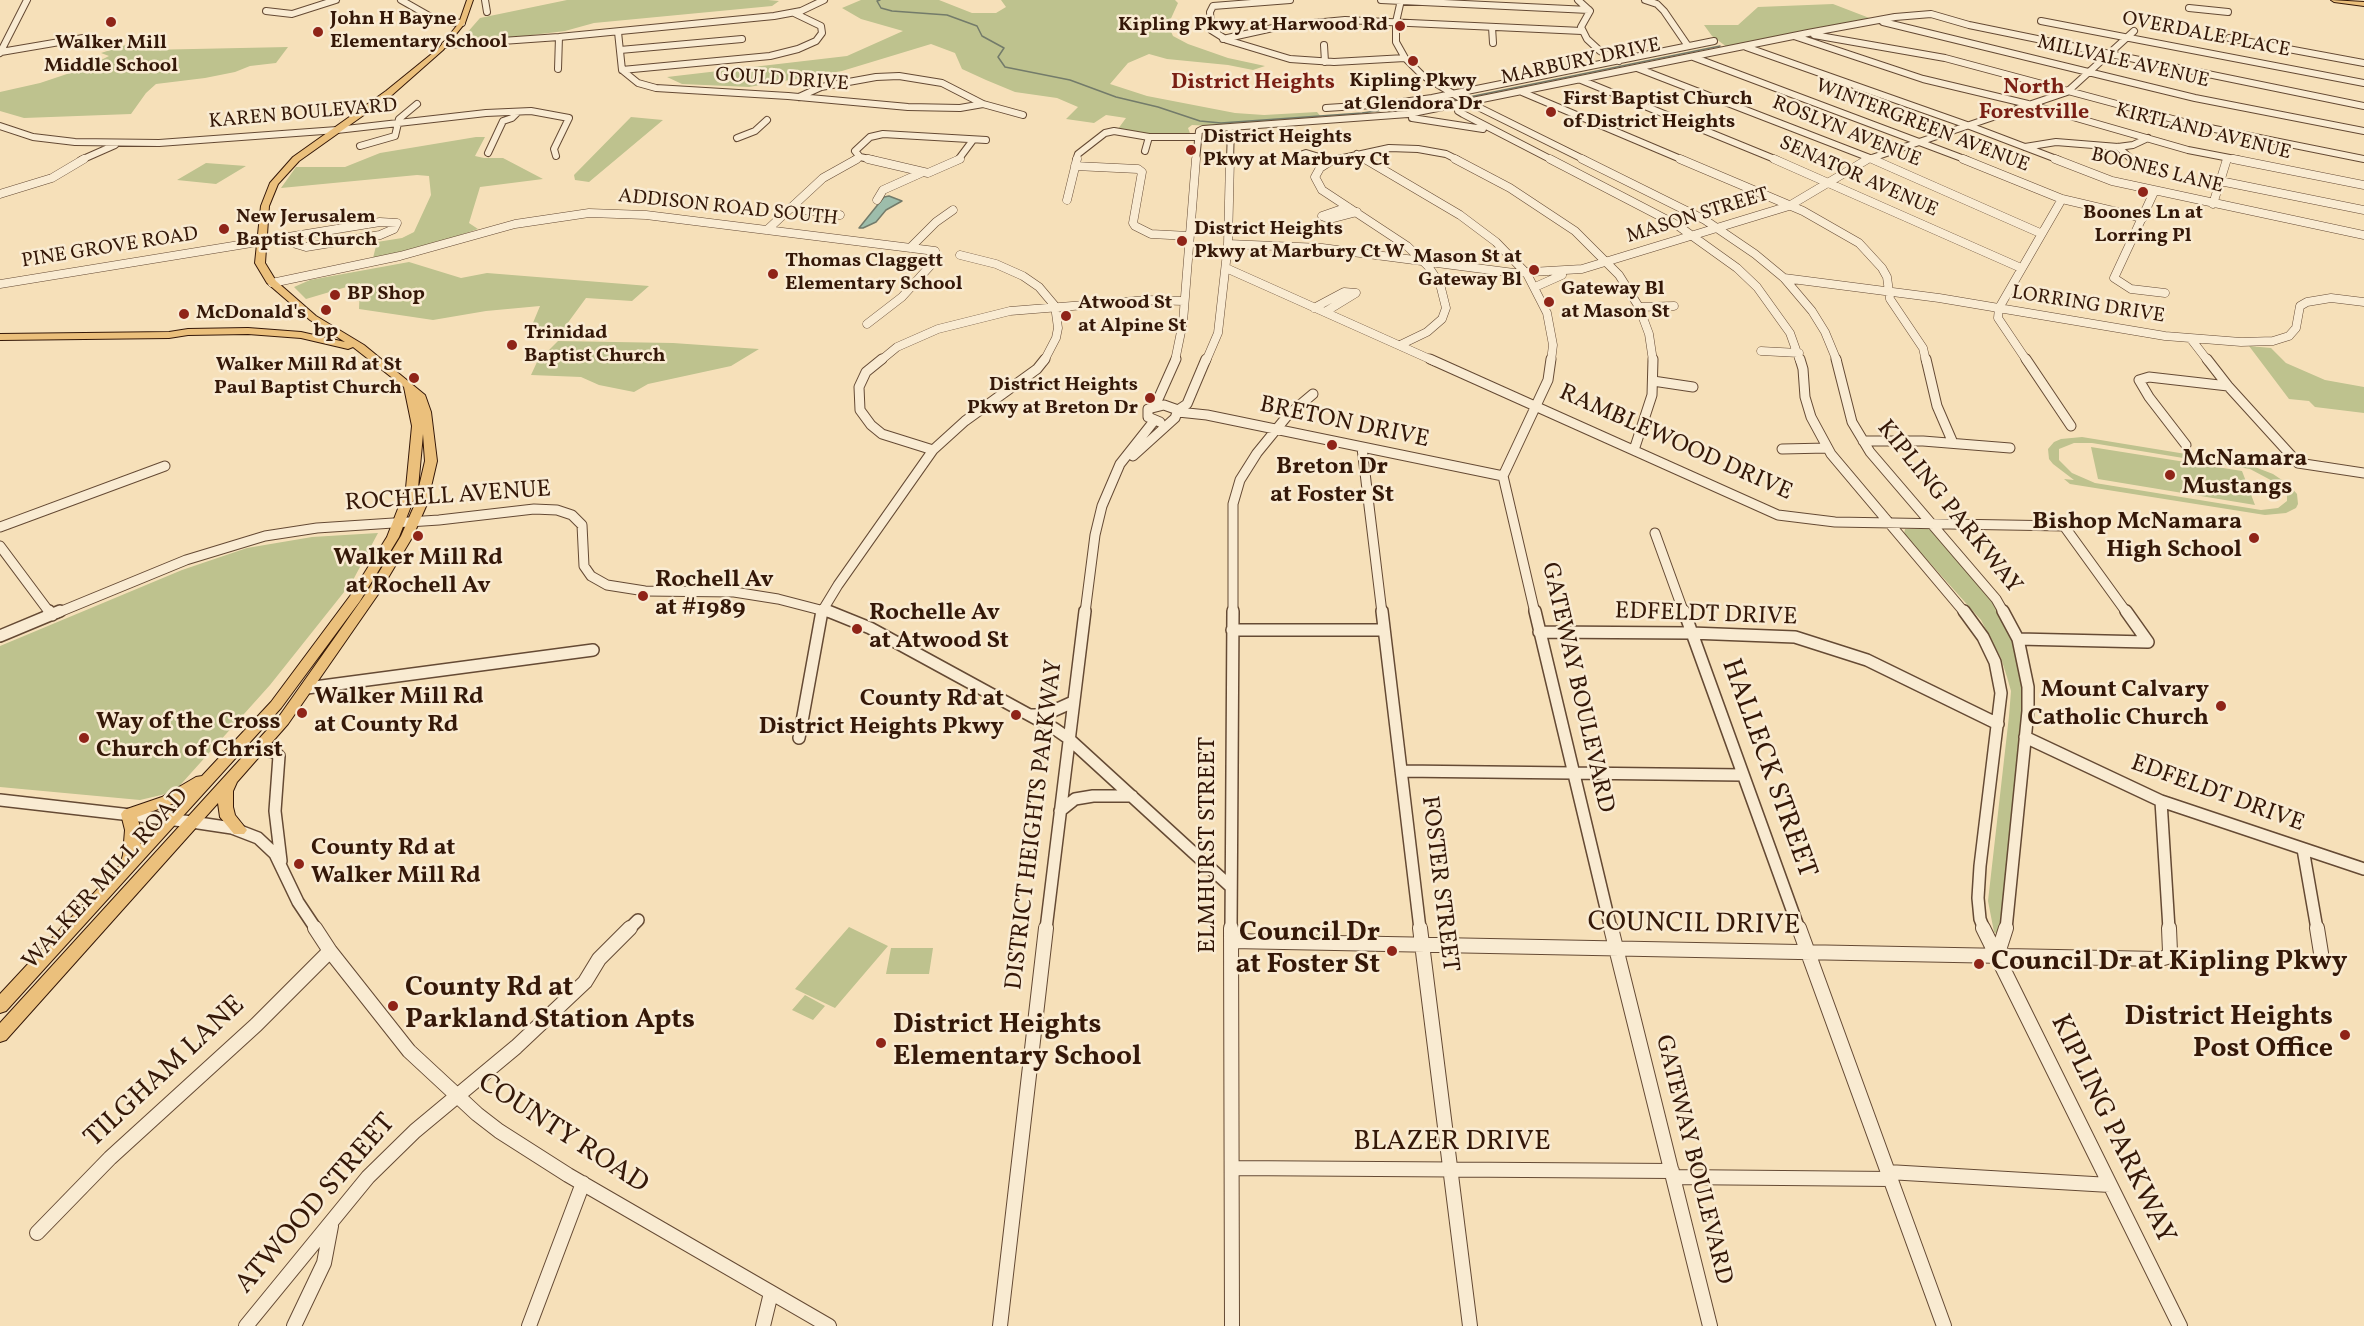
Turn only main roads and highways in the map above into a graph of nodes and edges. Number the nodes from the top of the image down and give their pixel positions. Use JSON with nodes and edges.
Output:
{"nodes":[{"id":1,"x":470,"y":0,"type":"edge"},
{"id":2,"x":2334,"y":0,"type":"edge"},
{"id":3,"x":2364,"y":4,"type":"edge"},
{"id":4,"x":313,"y":318,"type":"junction"},
{"id":5,"x":278,"y":333,"type":"junction"},
{"id":6,"x":169,"y":335,"type":"junction"},
{"id":7,"x":0,"y":337,"type":"edge"},
{"id":8,"x":297,"y":338,"type":"junction"},
{"id":9,"x":374,"y":357,"type":"junction"},
{"id":10,"x":407,"y":522,"type":"junction"},
{"id":11,"x":216,"y":771,"type":"junction"},
{"id":12,"x":232,"y":777,"type":"junction"},
{"id":13,"x":239,"y":830,"type":"road end"},
{"id":14,"x":125,"y":872,"type":"junction"},
{"id":15,"x":0,"y":1006,"type":"edge"},
{"id":16,"x":0,"y":1035,"type":"edge"}],
"edges":[{"from":1,"to":4,"type":"main road","name":"WALKER MILL ROAD"},
{"from":2,"to":3,"type":"main road"},
{"from":4,"to":5,"type":"main road"},
{"from":4,"to":8,"type":"main road"},
{"from":4,"to":9,"type":"main road","name":"WALKER MILL ROAD"},
{"from":5,"to":6,"type":"main road"},
{"from":5,"to":8,"type":"main road"},
{"from":6,"to":7,"type":"main road"},
{"from":6,"to":8,"type":"main road"},
{"from":8,"to":9,"type":"main road","name":"WALKER MILL ROAD"},
{"from":9,"to":10,"type":"main road","name":"WALKER MILL ROAD"},
{"from":10,"to":11,"type":"main road","name":"WALKER MILL ROAD"},
{"from":10,"to":12,"type":"main road","name":"WALKER MILL ROAD"},
{"from":11,"to":14,"type":"main road","name":"WALKER MILL ROAD"},
{"from":11,"to":14,"type":"main road"},
{"from":12,"to":13,"type":"main road"},
{"from":12,"to":16,"type":"main road","name":"WALKER MILL ROAD"},
{"from":14,"to":15,"type":"main road","name":"WALKER MILL ROAD"}]}
